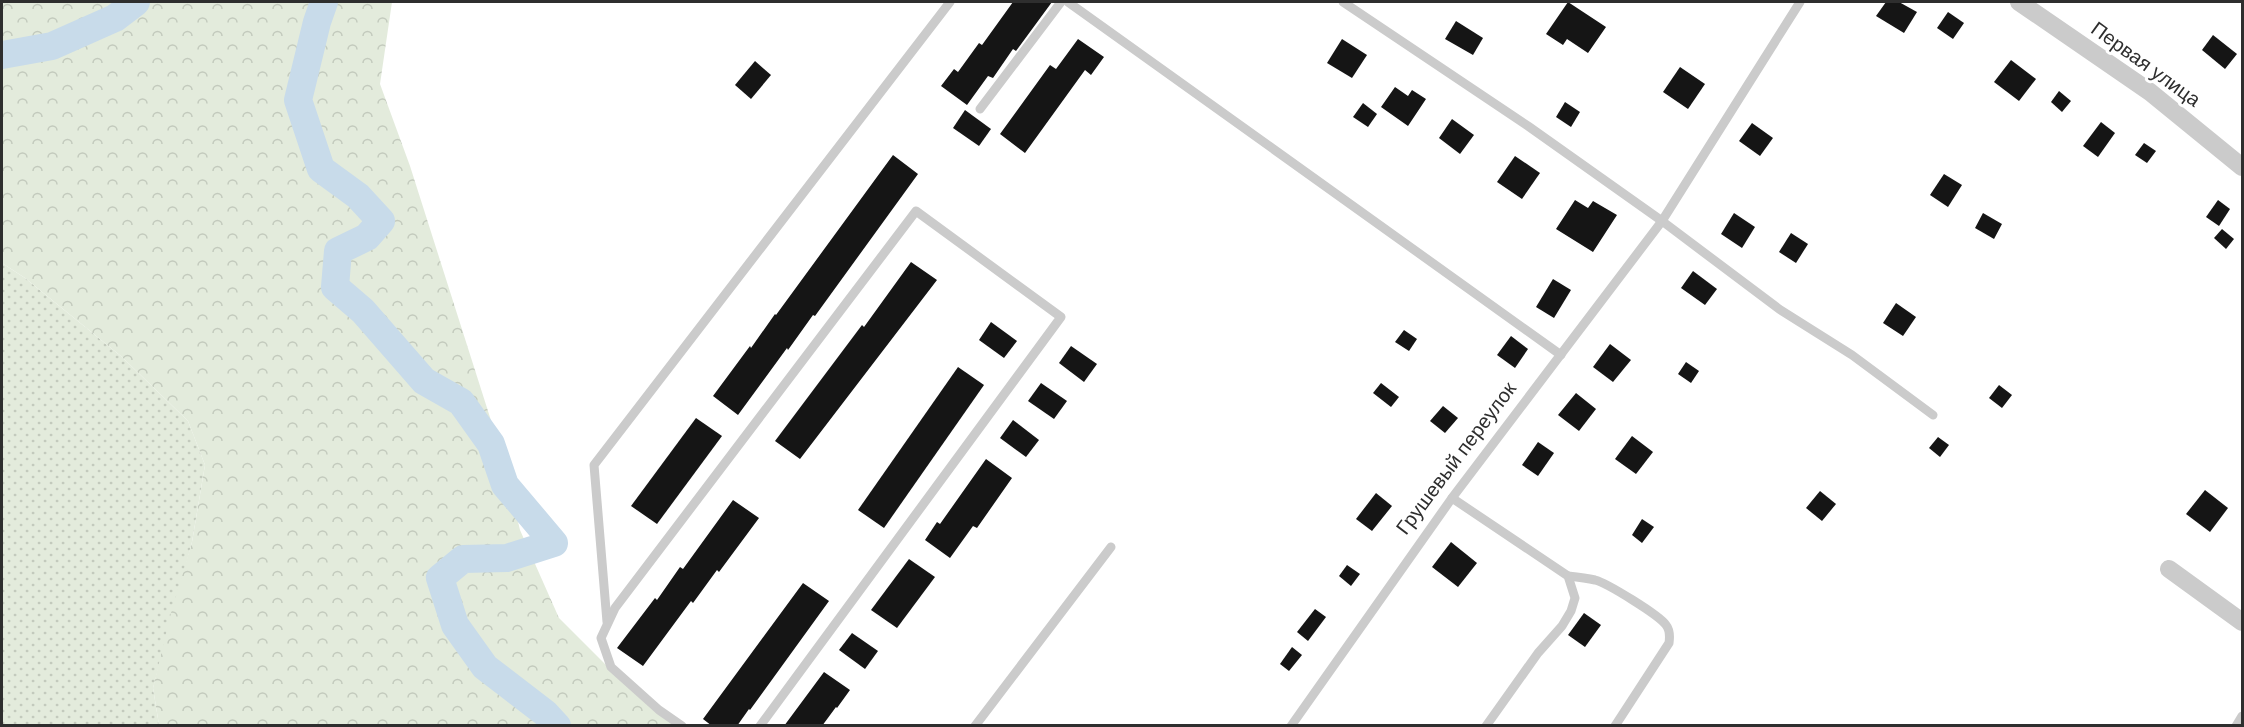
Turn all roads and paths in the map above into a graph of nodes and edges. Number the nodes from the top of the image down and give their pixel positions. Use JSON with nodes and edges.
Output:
{"nodes":[{"id":1,"x":950,"y":2,"type":"edge"},
{"id":2,"x":1061,"y":2,"type":"edge"},
{"id":3,"x":1068,"y":2,"type":"edge"},
{"id":4,"x":1343,"y":2,"type":"edge"},
{"id":5,"x":1800,"y":2,"type":"edge"},
{"id":6,"x":2019,"y":2,"type":"edge"},
{"id":7,"x":980,"y":109,"type":"dead end"},
{"id":8,"x":2242,"y":167,"type":"edge"},
{"id":9,"x":1662,"y":221,"type":"junction"},
{"id":10,"x":1561,"y":355,"type":"junction"},
{"id":11,"x":1933,"y":415,"type":"dead end"},
{"id":12,"x":1452,"y":498,"type":"junction"},
{"id":13,"x":1111,"y":547,"type":"dead end"},
{"id":14,"x":2169,"y":570,"type":"dead end"},
{"id":15,"x":1568,"y":576,"type":"junction"},
{"id":16,"x":2242,"y":622,"type":"edge"},
{"id":17,"x":608,"y":624,"type":"junction"},
{"id":18,"x":2242,"y":716,"type":"edge"},
{"id":19,"x":682,"y":726,"type":"edge"},
{"id":20,"x":760,"y":726,"type":"edge"},
{"id":21,"x":975,"y":726,"type":"edge"},
{"id":22,"x":1290,"y":726,"type":"edge"},
{"id":23,"x":1486,"y":726,"type":"edge"},
{"id":24,"x":1615,"y":726,"type":"edge"},
{"id":25,"x":2236,"y":726,"type":"edge"}],
"edges":[{"from":1,"to":17,"type":"lane"},
{"from":2,"to":7,"type":"lane"},
{"from":3,"to":10,"type":"lane"},
{"from":4,"to":9,"type":"lane"},
{"from":5,"to":9,"type":"lane","name":"Грушевый переулок"},
{"from":6,"to":8,"type":"street","name":"Первая улица"},
{"from":9,"to":10,"type":"lane","name":"Грушевый переулок"},
{"from":9,"to":11,"type":"lane"},
{"from":10,"to":12,"type":"lane","name":"Грушевый переулок"},
{"from":12,"to":15,"type":"lane"},
{"from":12,"to":22,"type":"lane","name":"Грушевый переулок"},
{"from":13,"to":21,"type":"lane"},
{"from":14,"to":16,"type":"street"},
{"from":15,"to":23,"type":"lane"},
{"from":15,"to":24,"type":"lane"},
{"from":17,"to":19,"type":"lane"},
{"from":17,"to":20,"type":"lane"},
{"from":18,"to":25,"type":"lane"}]}
